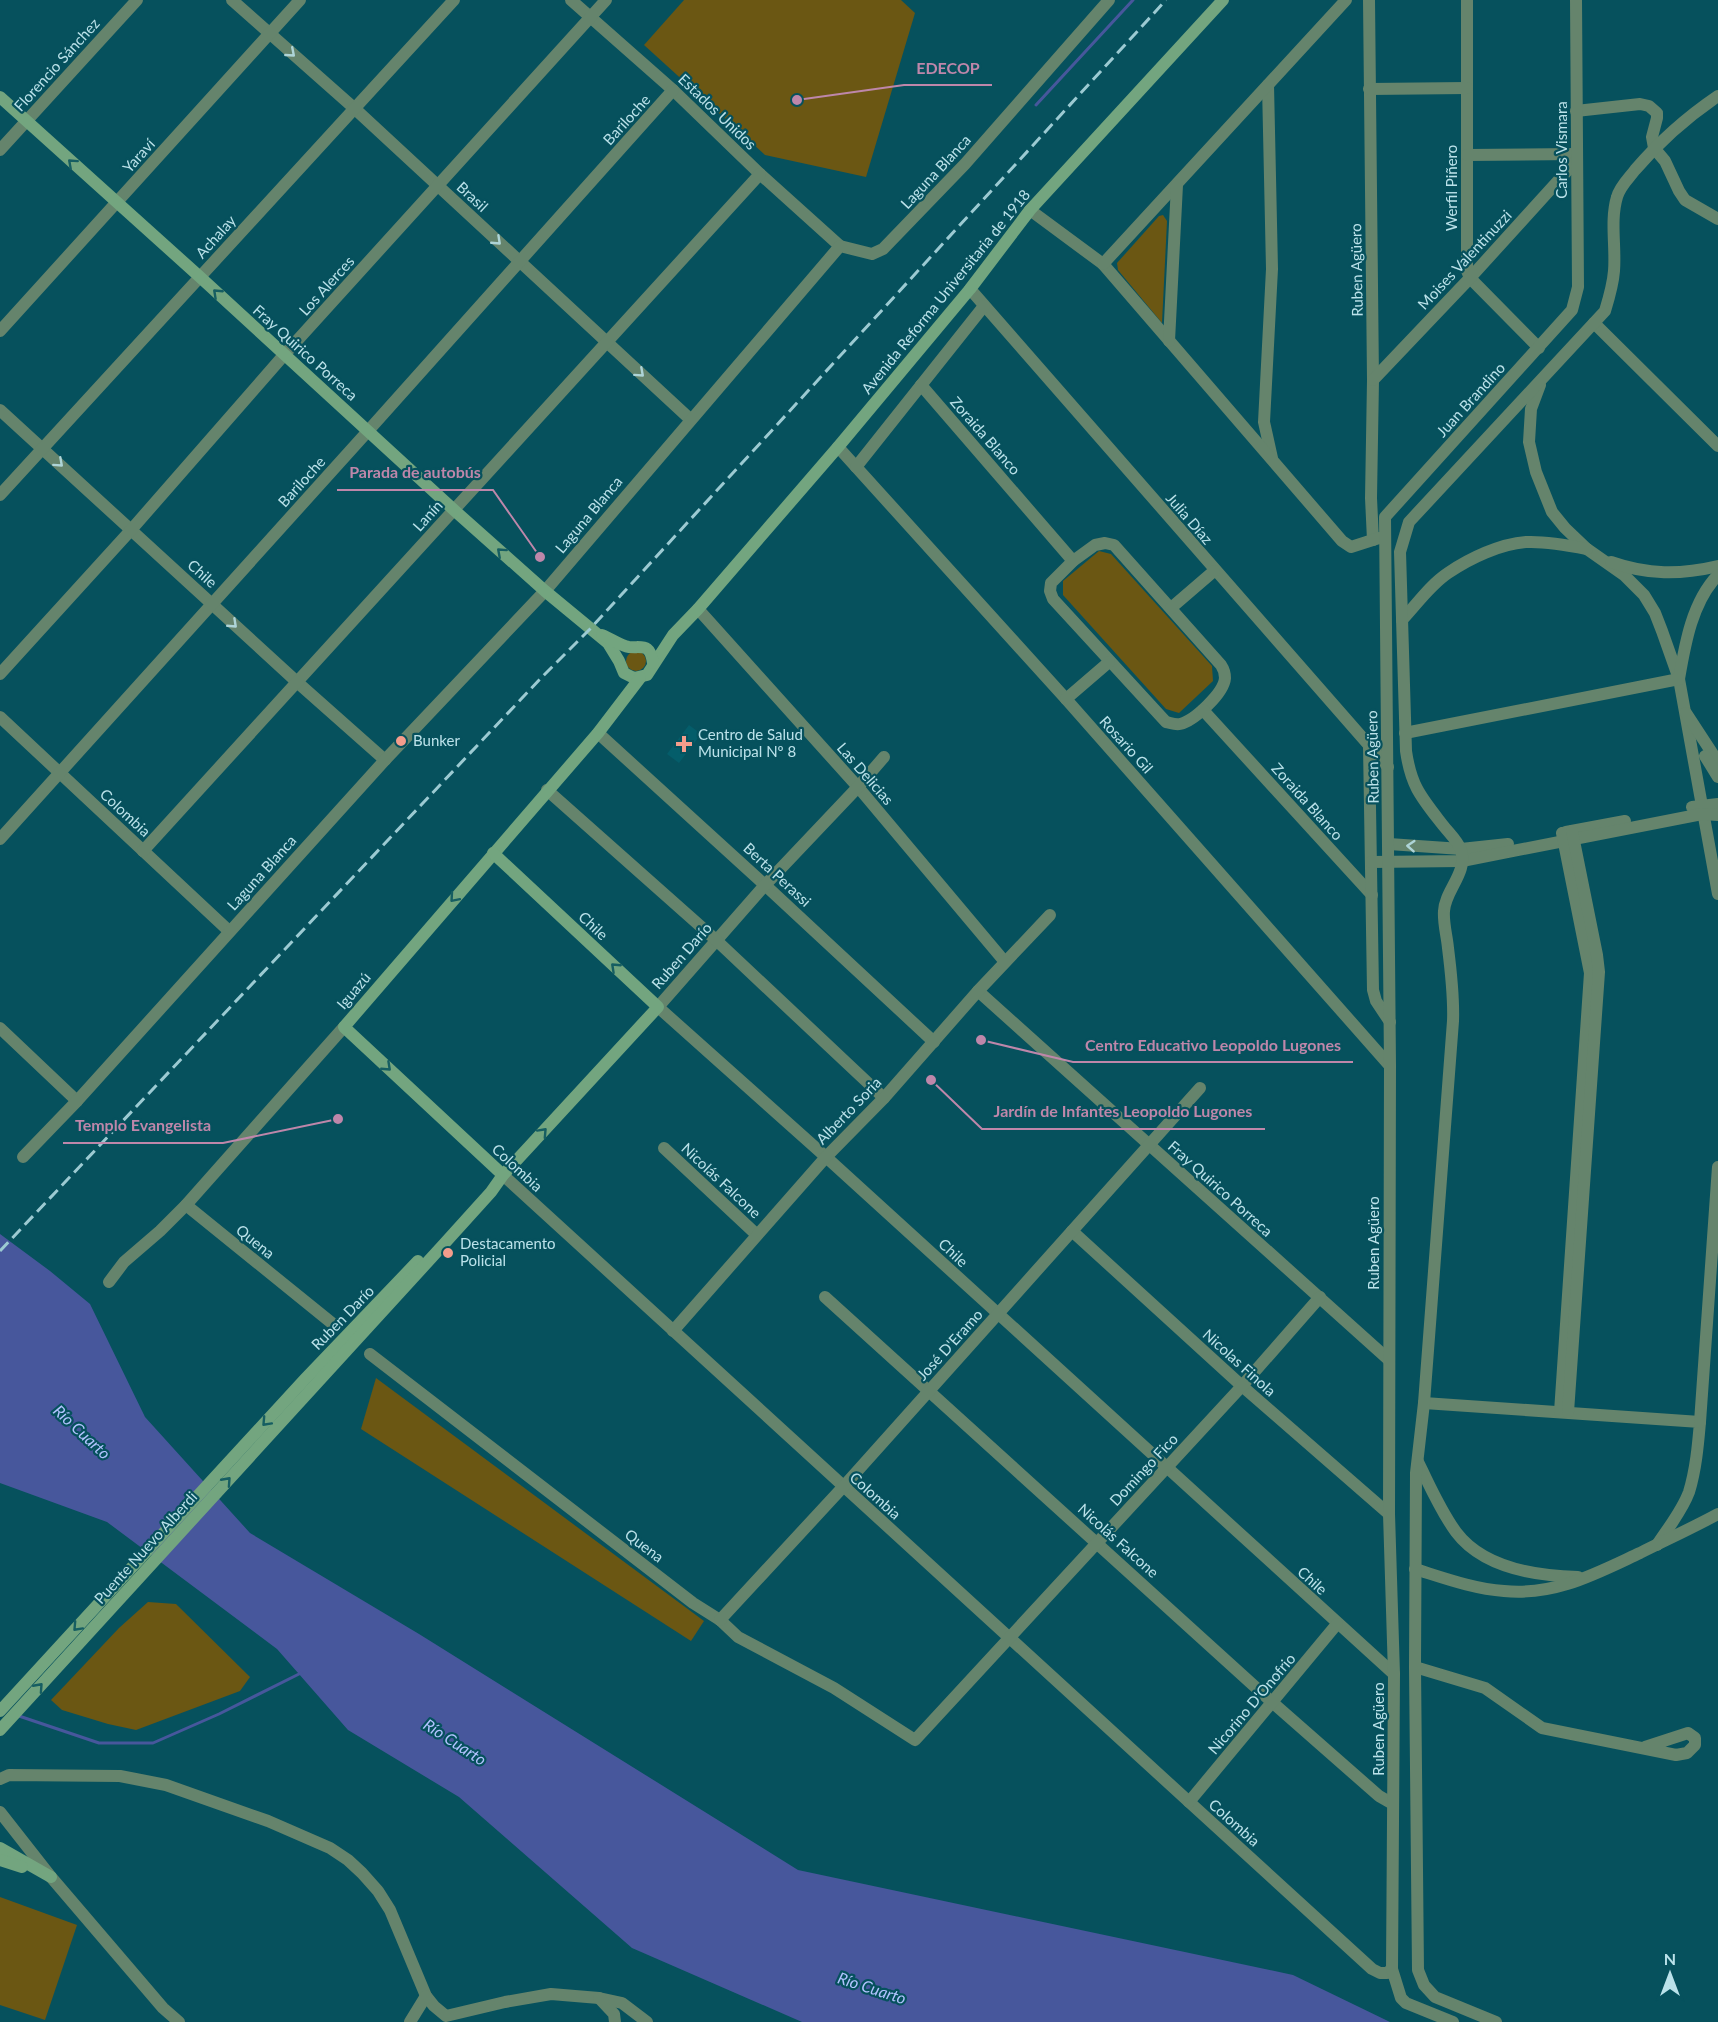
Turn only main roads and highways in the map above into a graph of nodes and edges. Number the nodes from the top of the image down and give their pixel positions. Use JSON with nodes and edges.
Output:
{"nodes":[{"id":1,"x":1223,"y":0,"type":"edge"},
{"id":2,"x":0,"y":97,"type":"edge"},
{"id":3,"x":590,"y":629,"type":"junction"},
{"id":4,"x":673,"y":635,"type":"junction"},
{"id":5,"x":629,"y":647,"type":"junction"},
{"id":6,"x":644,"y":647,"type":"junction"},
{"id":7,"x":653,"y":663,"type":"junction"},
{"id":8,"x":622,"y":667,"type":"junction"},
{"id":9,"x":640,"y":678,"type":"junction"},
{"id":10,"x":615,"y":712,"type":"junction"},
{"id":11,"x":493,"y":853,"type":"junction"},
{"id":12,"x":658,"y":1007,"type":"joint"},
{"id":13,"x":344,"y":1027,"type":"joint"},
{"id":14,"x":503,"y":1175,"type":"junction"},
{"id":15,"x":310,"y":1382,"type":"junction"},
{"id":16,"x":0,"y":1711,"type":"edge"},
{"id":17,"x":0,"y":1730,"type":"edge"},
{"id":18,"x":0,"y":1848,"type":"edge"},
{"id":19,"x":0,"y":1860,"type":"edge"}],
"edges":[{"from":1,"to":4,"type":"main road","name":"Avenida Reforma Universitaria de 1918"},
{"from":3,"to":2,"type":"main road","name":"Fray Quirico Porreca","one_way":true},
{"from":3,"to":5,"type":"main road","name":"Fray Quirico Porreca"},
{"from":3,"to":8,"type":"main road","name":"Fray Quirico Porreca"},
{"from":4,"to":6,"type":"main road"},
{"from":4,"to":7,"type":"main road"},
{"from":5,"to":6,"type":"main road","name":"Fray Quirico Porreca"},
{"from":5,"to":8,"type":"main road"},
{"from":6,"to":7,"type":"main road"},
{"from":7,"to":9,"type":"main road"},
{"from":8,"to":9,"type":"main road"},
{"from":8,"to":10,"type":"main road","name":"Iguazú"},
{"from":9,"to":10,"type":"main road","name":"Iguazú"},
{"from":10,"to":11,"type":"main road","name":"Iguazú"},
{"from":12,"to":11,"type":"main road","name":"Chile","one_way":true},
{"from":11,"to":13,"type":"main road","name":"Iguazú","one_way":true},
{"from":14,"to":12,"type":"main road","name":"Ruben Darío","one_way":true},
{"from":13,"to":14,"type":"main road","name":"Colombia","one_way":true},
{"from":14,"to":15,"type":"main road","name":"Ruben Darío"},
{"from":15,"to":16,"type":"main road","name":"Puente Nuevo Alberdi","one_way":true},
{"from":17,"to":15,"type":"main road","name":"Puente Nuevo Alberdi","one_way":true},
{"from":18,"to":19,"type":"main road"}]}
